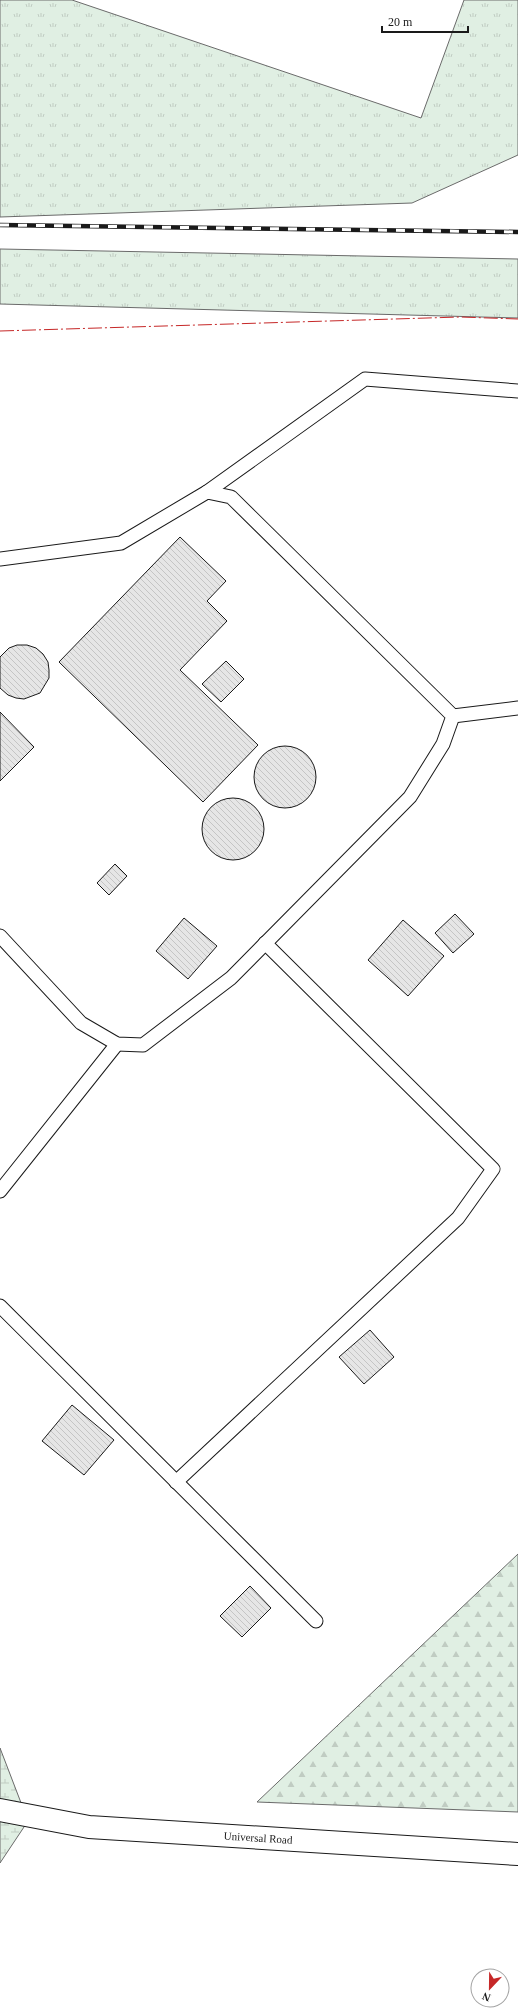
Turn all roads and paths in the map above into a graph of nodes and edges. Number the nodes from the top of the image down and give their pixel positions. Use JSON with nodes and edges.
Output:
{"nodes":[{"id":1,"x":518,"y":391,"type":"edge"},
{"id":2,"x":207,"y":492,"type":"junction"},
{"id":3,"x":0,"y":559,"type":"edge"},
{"id":4,"x":518,"y":708,"type":"edge"},
{"id":5,"x":453,"y":716,"type":"junction"},
{"id":6,"x":0,"y":936,"type":"edge"},
{"id":7,"x":265,"y":943,"type":"junction"},
{"id":8,"x":116,"y":1044,"type":"junction"},
{"id":9,"x":0,"y":1191,"type":"edge"},
{"id":10,"x":0,"y":1306,"type":"edge"},
{"id":11,"x":176,"y":1482,"type":"junction"},
{"id":12,"x":316,"y":1621,"type":"dead end"},
{"id":13,"x":0,"y":1810,"type":"edge"},
{"id":14,"x":518,"y":1854,"type":"edge"}],
"edges":[{"from":1,"to":2,"type":"lane"},
{"from":2,"to":3,"type":"lane"},
{"from":2,"to":5,"type":"lane"},
{"from":4,"to":5,"type":"lane"},
{"from":5,"to":7,"type":"lane"},
{"from":6,"to":8,"type":"lane"},
{"from":7,"to":8,"type":"lane"},
{"from":7,"to":11,"type":"lane"},
{"from":8,"to":9,"type":"lane"},
{"from":10,"to":11,"type":"lane"},
{"from":11,"to":12,"type":"lane"},
{"from":13,"to":14,"type":"street","name":"Universal Road"}]}
